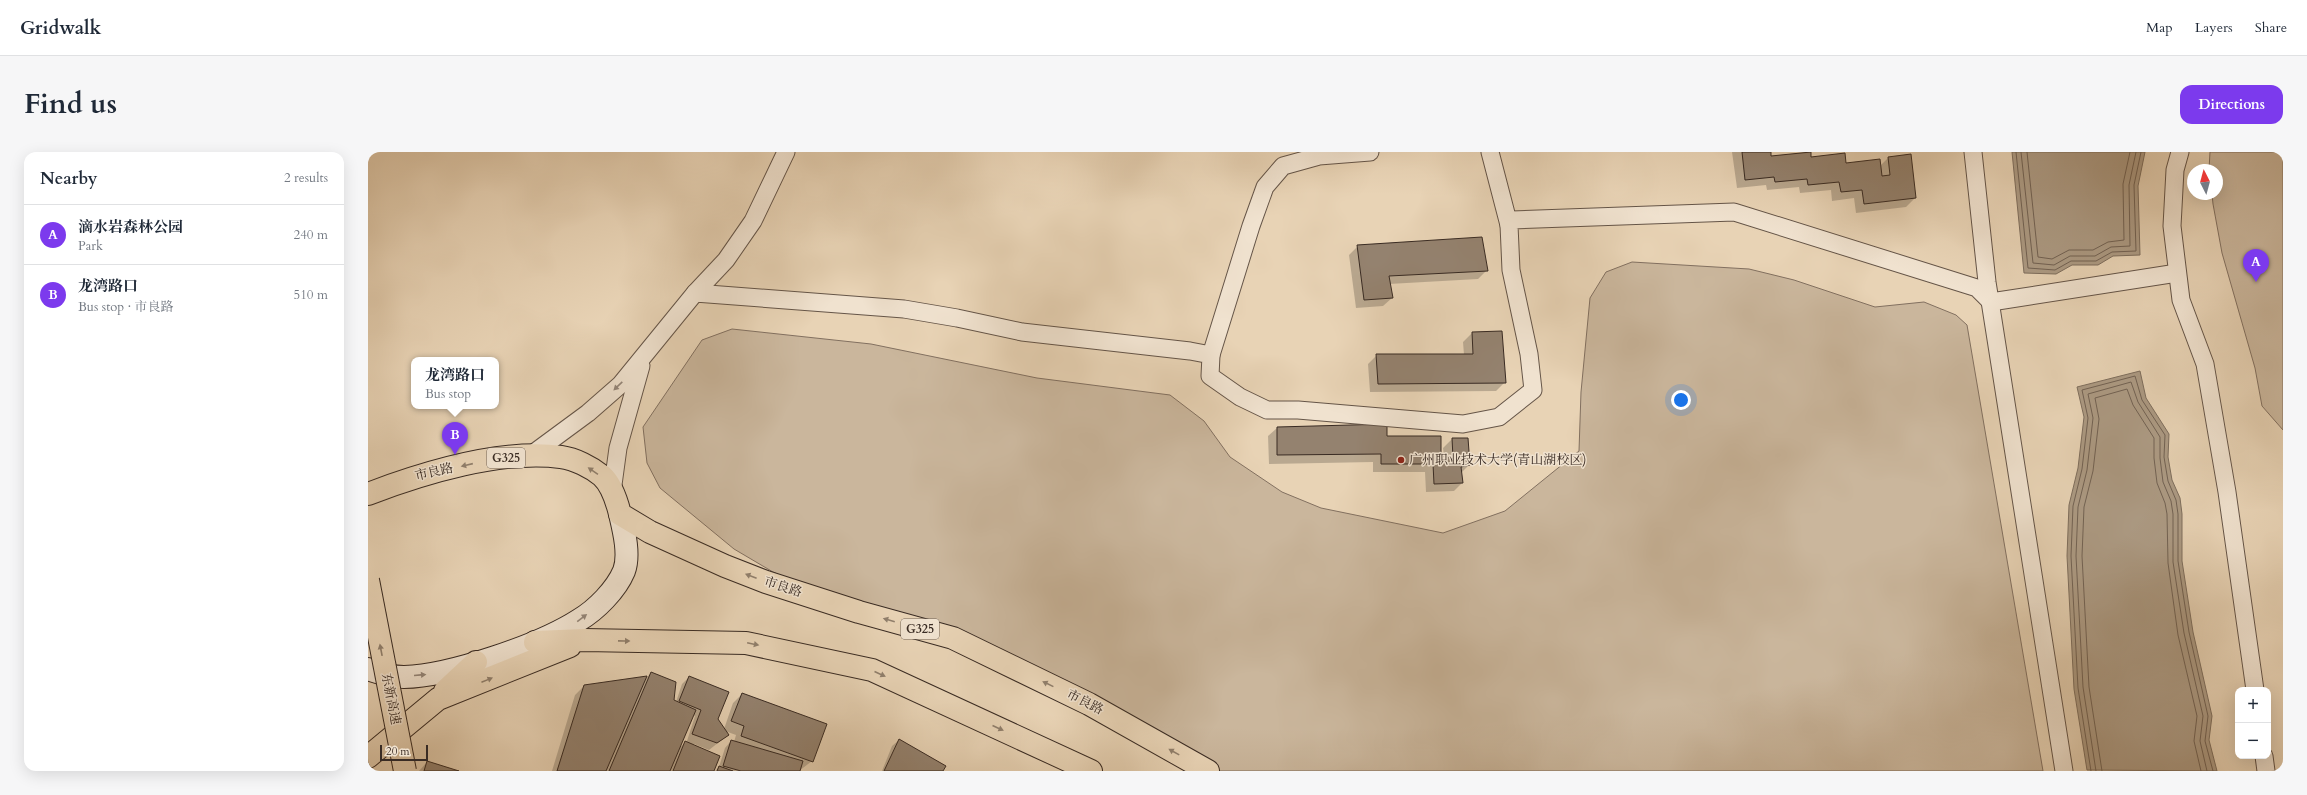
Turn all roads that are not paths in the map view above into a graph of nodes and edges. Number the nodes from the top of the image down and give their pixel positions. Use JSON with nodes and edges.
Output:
{"nodes":[{"id":1,"x":786,"y":152,"type":"edge"},
{"id":2,"x":1370,"y":152,"type":"edge"},
{"id":3,"x":1490,"y":152,"type":"edge"},
{"id":4,"x":1973,"y":152,"type":"edge"},
{"id":5,"x":2180,"y":152,"type":"edge"},
{"id":6,"x":1304,"y":156,"type":"edge"},
{"id":7,"x":1509,"y":225,"type":"junction"},
{"id":8,"x":2177,"y":273,"type":"junction"},
{"id":9,"x":695,"y":293,"type":"junction"},
{"id":10,"x":1991,"y":302,"type":"junction"},
{"id":11,"x":1211,"y":356,"type":"junction"},
{"id":12,"x":644,"y":357,"type":"junction"},
{"id":13,"x":531,"y":454,"type":"junction"},
{"id":14,"x":612,"y":492,"type":"junction"},
{"id":15,"x":368,"y":494,"type":"edge"},
{"id":16,"x":620,"y":514,"type":"junction"},
{"id":17,"x":368,"y":580,"type":"edge"},
{"id":18,"x":585,"y":640,"type":"junction"},
{"id":19,"x":535,"y":642,"type":"junction"},
{"id":20,"x":476,"y":662,"type":"junction"},
{"id":21,"x":368,"y":669,"type":"edge"},
{"id":22,"x":2255,"y":687,"type":"edge"},
{"id":23,"x":438,"y":699,"type":"junction"},
{"id":24,"x":368,"y":757,"type":"edge"},
{"id":25,"x":2264,"y":759,"type":"edge"},
{"id":26,"x":405,"y":771,"type":"edge"},
{"id":27,"x":1091,"y":771,"type":"edge"},
{"id":28,"x":1208,"y":771,"type":"edge"},
{"id":29,"x":2064,"y":771,"type":"edge"},
{"id":30,"x":2266,"y":771,"type":"edge"}],
"edges":[{"from":1,"to":9,"type":"street"},
{"from":2,"to":6,"type":"street"},
{"from":3,"to":7,"type":"street"},
{"from":4,"to":10,"type":"street"},
{"from":5,"to":8,"type":"street"},
{"from":6,"to":11,"type":"street"},
{"from":7,"to":10,"type":"street"},
{"from":7,"to":11,"type":"street"},
{"from":8,"to":10,"type":"street"},
{"from":8,"to":22,"type":"street"},
{"from":9,"to":11,"type":"street"},
{"from":9,"to":12,"type":"street"},
{"from":10,"to":29,"type":"street"},
{"from":12,"to":13,"type":"street","one_way":true},
{"from":12,"to":14,"type":"street"},
{"from":14,"to":13,"type":"highway","name":"市良路","number":"G325","one_way":true},
{"from":13,"to":15,"type":"highway","name":"市良路","number":"G325","one_way":true},
{"from":14,"to":16,"type":"highway","name":"市良路","number":"G325"},
{"from":19,"to":16,"type":"street","one_way":true},
{"from":28,"to":16,"type":"highway","name":"市良路","number":"G325","one_way":true},
{"from":26,"to":17,"type":"highway","name":"东新高速","one_way":true,"bridge":true},
{"from":18,"to":19,"type":"highway"},
{"from":23,"to":18,"type":"highway","one_way":true},
{"from":18,"to":27,"type":"highway","one_way":true},
{"from":19,"to":20,"type":"street"},
{"from":21,"to":20,"type":"street","one_way":true},
{"from":20,"to":23,"type":"highway"},
{"from":23,"to":24,"type":"highway"},
{"from":25,"to":30,"type":"street"}]}
